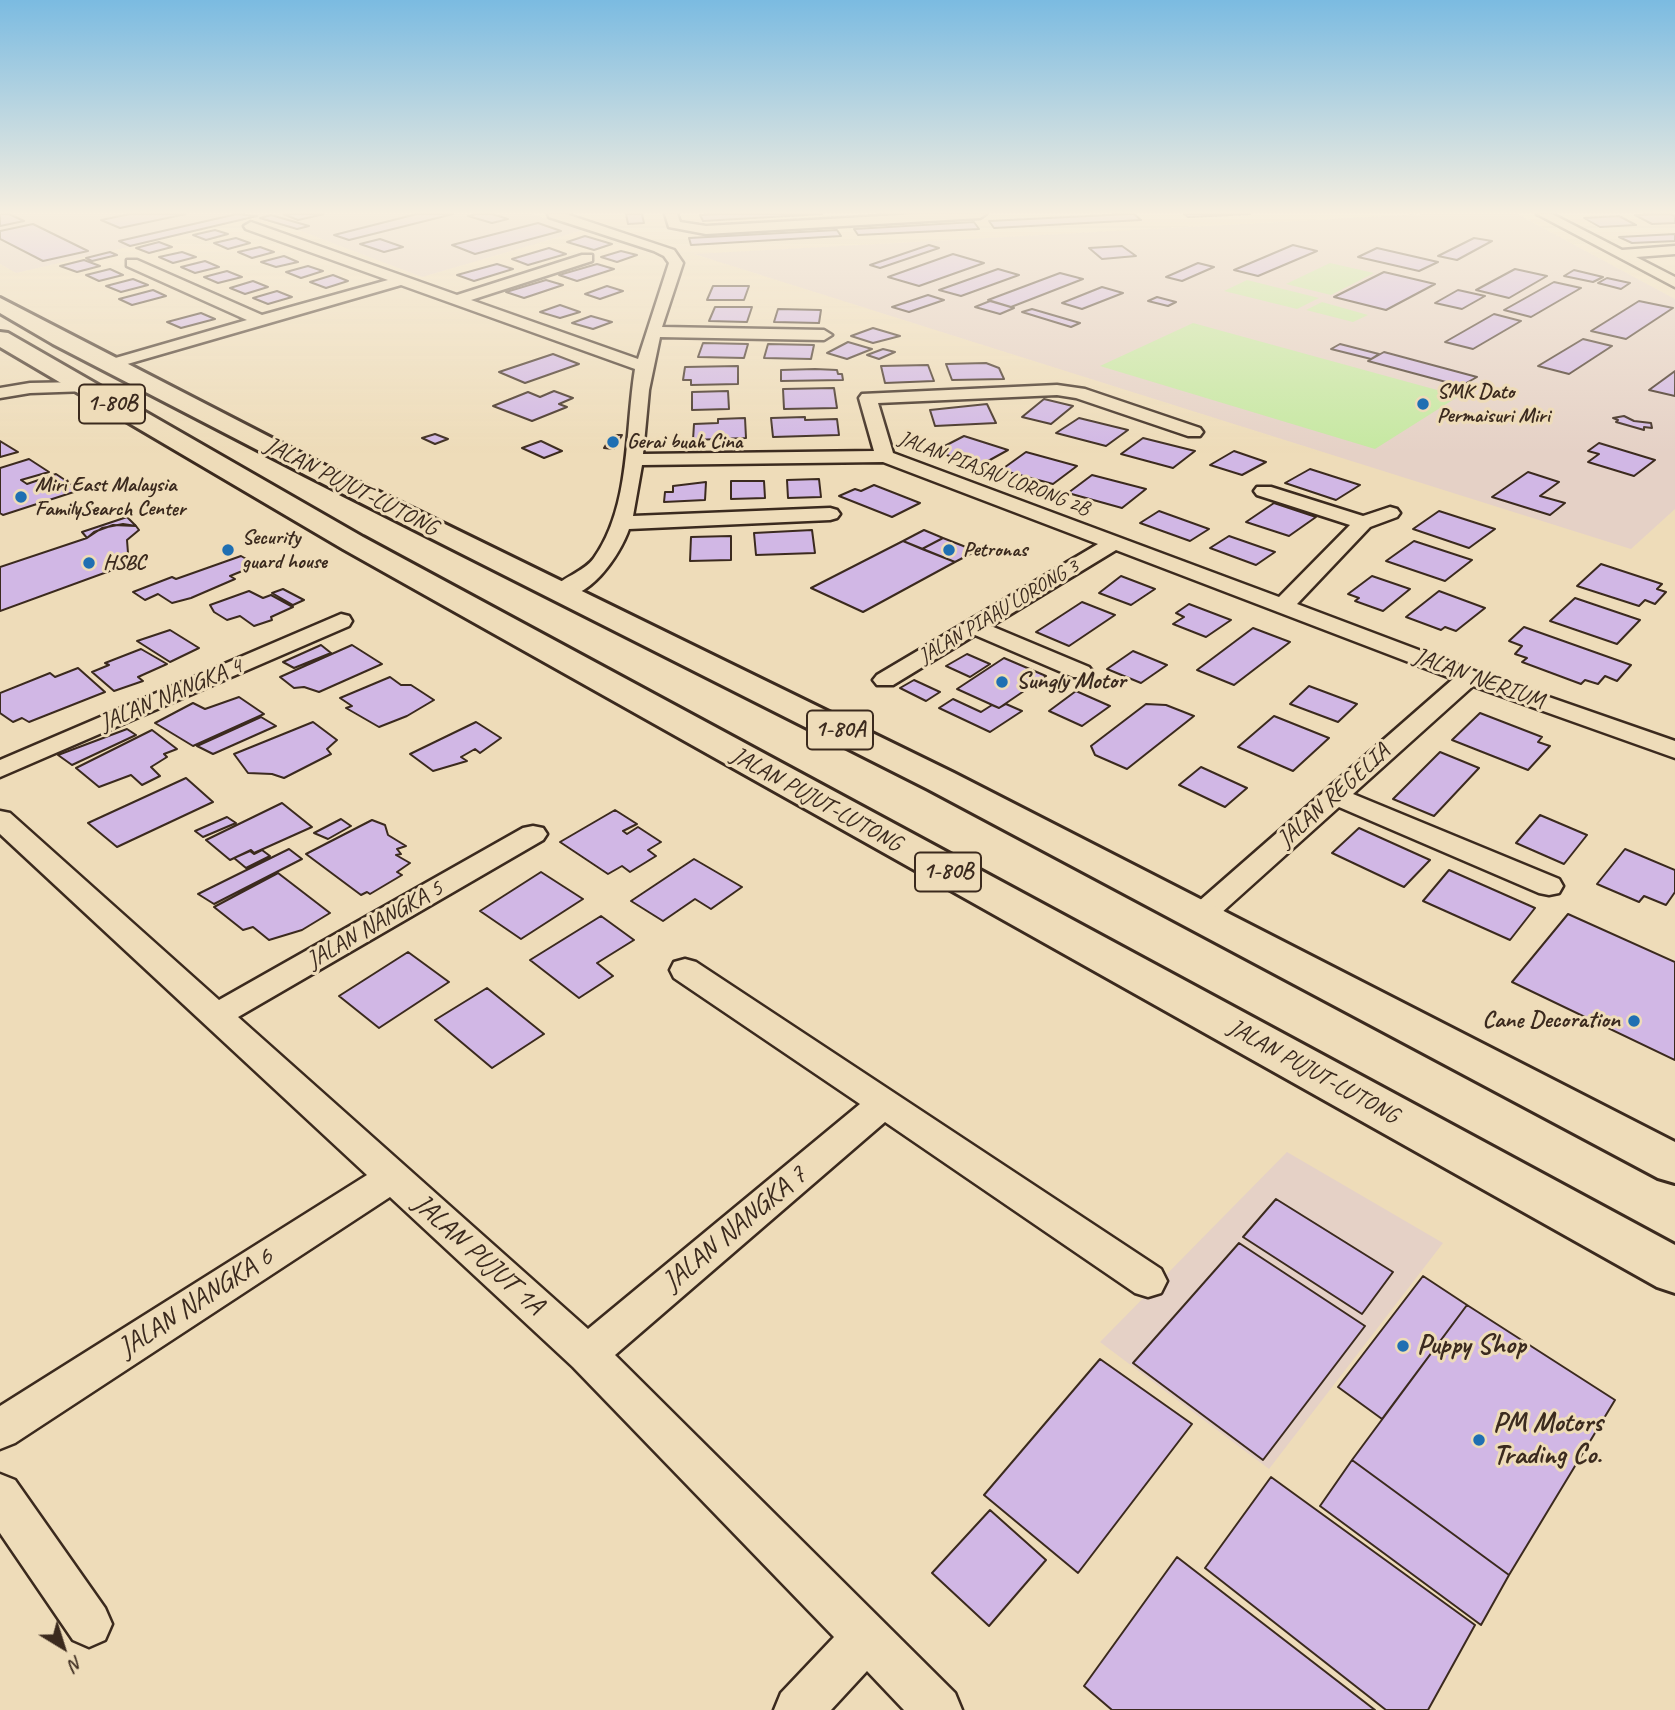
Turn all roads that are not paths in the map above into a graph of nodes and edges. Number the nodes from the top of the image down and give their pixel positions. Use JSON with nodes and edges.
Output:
{"nodes":[{"id":1,"x":11,"y":294,"type":"edge"},
{"id":2,"x":202,"y":294,"type":"edge"},
{"id":3,"x":353,"y":294,"type":"edge"},
{"id":4,"x":443,"y":294,"type":"edge"},
{"id":5,"x":474,"y":294,"type":"edge"},
{"id":6,"x":666,"y":294,"type":"edge"},
{"id":7,"x":458,"y":299,"type":"junction"},
{"id":8,"x":0,"y":304,"type":"edge"},
{"id":9,"x":260,"y":320,"type":"junction"},
{"id":10,"x":653,"y":332,"type":"junction"},
{"id":11,"x":824,"y":335,"type":"dead end"},
{"id":12,"x":0,"y":338,"type":"edge"},
{"id":13,"x":76,"y":346,"type":"junction"},
{"id":14,"x":37,"y":360,"type":"junction"},
{"id":15,"x":644,"y":368,"type":"junction"},
{"id":16,"x":97,"y":376,"type":"junction"},
{"id":17,"x":0,"y":387,"type":"edge"},
{"id":18,"x":0,"y":393,"type":"edge"},
{"id":19,"x":1194,"y":432,"type":"dead end"},
{"id":20,"x":885,"y":456,"type":"junction"},
{"id":21,"x":633,"y":460,"type":"junction"},
{"id":22,"x":1264,"y":491,"type":"dead end"},
{"id":23,"x":1390,"y":513,"type":"dead end"},
{"id":24,"x":830,"y":514,"type":"dead end"},
{"id":25,"x":620,"y":523,"type":"junction"},
{"id":26,"x":1363,"y":523,"type":"junction"},
{"id":27,"x":1112,"y":544,"type":"junction"},
{"id":28,"x":562,"y":591,"type":"junction"},
{"id":29,"x":1283,"y":606,"type":"junction"},
{"id":30,"x":341,"y":621,"type":"dead end"},
{"id":31,"x":975,"y":627,"type":"junction"},
{"id":32,"x":1081,"y":672,"type":"dead end"},
{"id":33,"x":1469,"y":677,"type":"junction"},
{"id":34,"x":885,"y":680,"type":"dead end"},
{"id":35,"x":1675,"y":750,"type":"edge"},
{"id":36,"x":0,"y":769,"type":"edge"},
{"id":37,"x":1335,"y":796,"type":"junction"},
{"id":38,"x":0,"y":819,"type":"edge"},
{"id":39,"x":533,"y":834,"type":"dead end"},
{"id":40,"x":1549,"y":886,"type":"dead end"},
{"id":41,"x":1200,"y":916,"type":"junction"},
{"id":42,"x":685,"y":970,"type":"dead end"},
{"id":43,"x":217,"y":1015,"type":"junction"},
{"id":44,"x":883,"y":1104,"type":"junction"},
{"id":45,"x":1675,"y":1164,"type":"edge"},
{"id":46,"x":393,"y":1177,"type":"junction"},
{"id":47,"x":1675,"y":1271,"type":"edge"},
{"id":48,"x":1148,"y":1281,"type":"dead end"},
{"id":49,"x":587,"y":1354,"type":"junction"},
{"id":50,"x":0,"y":1429,"type":"edge"},
{"id":51,"x":0,"y":1495,"type":"edge"},
{"id":52,"x":89,"y":1624,"type":"dead end"},
{"id":53,"x":865,"y":1638,"type":"junction"},
{"id":54,"x":798,"y":1710,"type":"edge"},
{"id":55,"x":939,"y":1710,"type":"edge"}],
"edges":[{"from":1,"to":13,"type":"highway"},
{"from":2,"to":9,"type":"street"},
{"from":3,"to":9,"type":"street"},
{"from":4,"to":7,"type":"street"},
{"from":5,"to":7,"type":"street"},
{"from":6,"to":10,"type":"street"},
{"from":7,"to":15,"type":"street"},
{"from":8,"to":13,"type":"highway","name":"JALAN PUJUT-LUTONG","number":"1-80A"},
{"from":9,"to":16,"type":"street"},
{"from":10,"to":11,"type":"street"},
{"from":10,"to":15,"type":"street"},
{"from":12,"to":14,"type":"highway","name":"JALAN PUJUT-LUTONG","number":"1-80B"},
{"from":13,"to":16,"type":"highway","name":"JALAN PUJUT-LUTONG","number":"1-80A"},
{"from":14,"to":16,"type":"highway","name":"JALAN PUJUT-LUTONG","number":"1-80B"},
{"from":14,"to":17,"type":"street"},
{"from":15,"to":21,"type":"street"},
{"from":16,"to":18,"type":"street"},
{"from":16,"to":28,"type":"highway","name":"JALAN PUJUT-LUTONG","number":"1-80A"},
{"from":16,"to":47,"type":"highway","name":"JALAN PUJUT-LUTONG","number":"1-80B"},
{"from":19,"to":20,"type":"street"},
{"from":20,"to":21,"type":"street","name":"JALAN PIASAU LORONG 2B"},
{"from":20,"to":27,"type":"street","name":"JALAN PIASAU LORONG 2B"},
{"from":21,"to":25,"type":"street"},
{"from":22,"to":26,"type":"street"},
{"from":23,"to":26,"type":"street"},
{"from":24,"to":25,"type":"street"},
{"from":25,"to":28,"type":"street"},
{"from":26,"to":29,"type":"street"},
{"from":27,"to":29,"type":"street","name":"JALAN PIASAU LORONG 2B"},
{"from":27,"to":31,"type":"street","name":"JALAN PIAAU LORONG 3"},
{"from":28,"to":41,"type":"highway","name":"JALAN PUJUT-LUTONG","number":"1-80A"},
{"from":29,"to":33,"type":"street","name":"JALAN NERIUM"},
{"from":30,"to":36,"type":"street","name":"JALAN NANGKA 4"},
{"from":31,"to":32,"type":"street"},
{"from":31,"to":34,"type":"street","name":"JALAN PIAAU LORONG 3"},
{"from":33,"to":35,"type":"street","name":"JALAN NERIUM"},
{"from":33,"to":37,"type":"street","name":"JALAN REGELIA"},
{"from":37,"to":40,"type":"street"},
{"from":37,"to":41,"type":"street","name":"JALAN REGELIA"},
{"from":38,"to":43,"type":"street","name":"JALAN PUJUT 1A"},
{"from":39,"to":43,"type":"street","name":"JALAN NANGKA 5"},
{"from":41,"to":45,"type":"highway","name":"JALAN PUJUT-LUTONG","number":"1-80A"},
{"from":42,"to":44,"type":"street"},
{"from":43,"to":46,"type":"street","name":"JALAN PUJUT 1A"},
{"from":44,"to":48,"type":"street"},
{"from":44,"to":49,"type":"street","name":"JALAN NANGKA 7"},
{"from":46,"to":49,"type":"street","name":"JALAN PUJUT 1A"},
{"from":46,"to":50,"type":"street","name":"JALAN NANGKA 6"},
{"from":49,"to":53,"type":"street","name":"JALAN PUJUT 1A"},
{"from":51,"to":52,"type":"street"},
{"from":53,"to":54,"type":"street"},
{"from":53,"to":55,"type":"street","name":"JALAN PUJUT 1A"}]}
